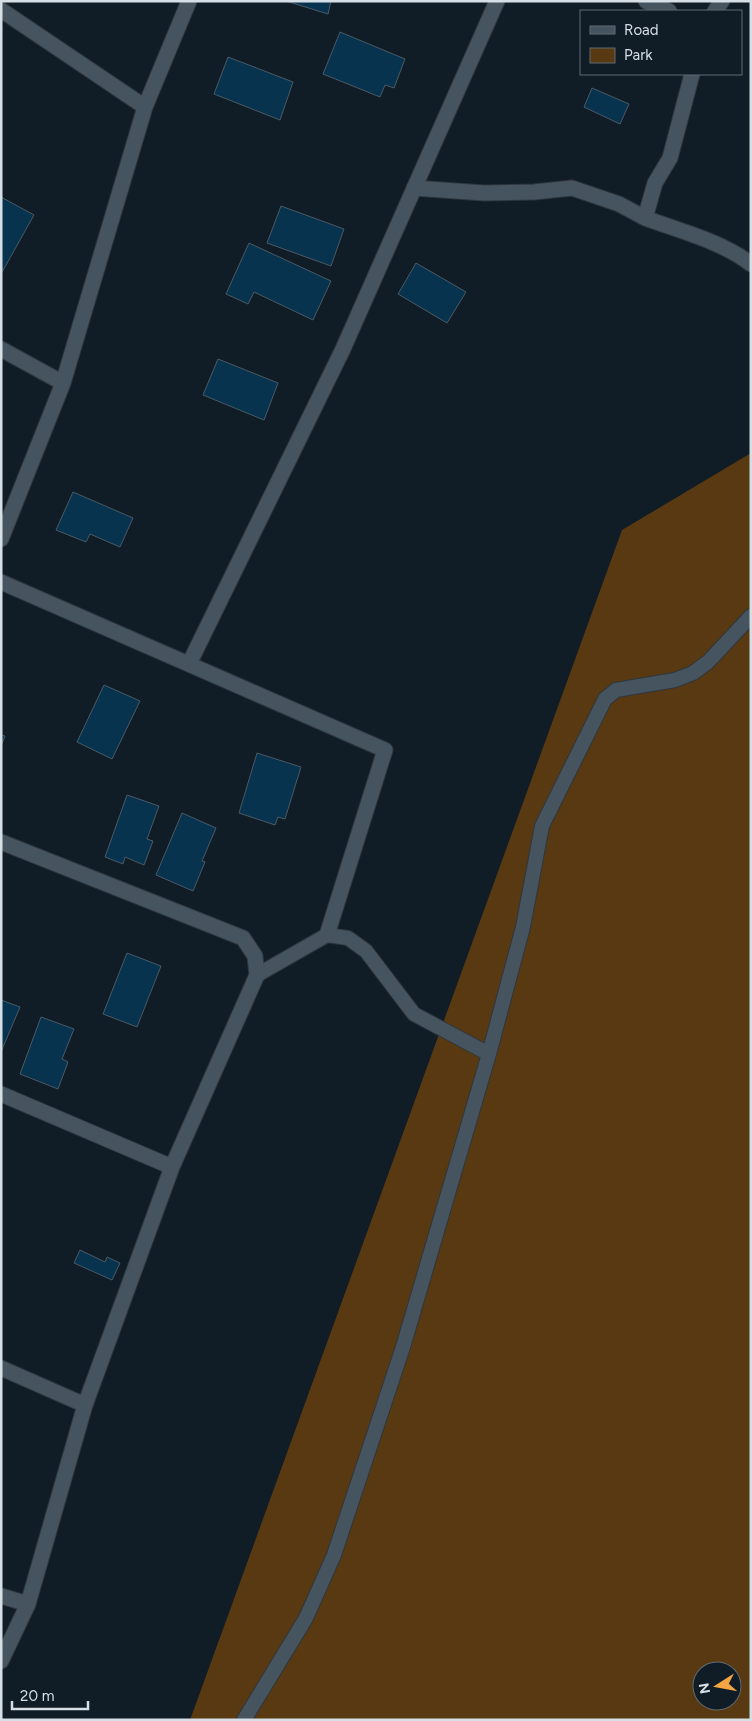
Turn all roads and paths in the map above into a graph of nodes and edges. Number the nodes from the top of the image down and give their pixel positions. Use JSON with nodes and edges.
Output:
{"nodes":[{"id":1,"x":189,"y":1,"type":"edge"},
{"id":2,"x":498,"y":1,"type":"edge"},
{"id":3,"x":646,"y":1,"type":"edge"},
{"id":4,"x":1,"y":10,"type":"edge"},
{"id":5,"x":667,"y":10,"type":"edge"},
{"id":6,"x":692,"y":75,"type":"edge"},
{"id":7,"x":145,"y":107,"type":"junction"},
{"id":8,"x":414,"y":188,"type":"junction"},
{"id":9,"x":645,"y":218,"type":"junction"},
{"id":10,"x":751,"y":264,"type":"edge"},
{"id":11,"x":1,"y":349,"type":"edge"},
{"id":12,"x":62,"y":383,"type":"junction"},
{"id":13,"x":1,"y":539,"type":"edge"},
{"id":14,"x":1,"y":582,"type":"edge"},
{"id":15,"x":751,"y":616,"type":"edge"},
{"id":16,"x":189,"y":664,"type":"junction"},
{"id":17,"x":1,"y":842,"type":"edge"},
{"id":18,"x":327,"y":935,"type":"junction"},
{"id":19,"x":257,"y":975,"type":"junction"},
{"id":20,"x":489,"y":1054,"type":"junction"},
{"id":21,"x":1,"y":1094,"type":"edge"},
{"id":22,"x":172,"y":1167,"type":"junction"},
{"id":23,"x":1,"y":1368,"type":"edge"},
{"id":24,"x":84,"y":1406,"type":"junction"},
{"id":25,"x":1,"y":1596,"type":"edge"},
{"id":26,"x":28,"y":1604,"type":"junction"},
{"id":27,"x":1,"y":1661,"type":"edge"},
{"id":28,"x":244,"y":1720,"type":"edge"}],
"edges":[{"from":1,"to":7,"type":"street"},
{"from":2,"to":8,"type":"street"},
{"from":3,"to":5,"type":"street"},
{"from":4,"to":7,"type":"street"},
{"from":6,"to":9,"type":"street"},
{"from":7,"to":12,"type":"street"},
{"from":8,"to":9,"type":"street"},
{"from":8,"to":16,"type":"street"},
{"from":9,"to":10,"type":"street"},
{"from":11,"to":12,"type":"street"},
{"from":12,"to":13,"type":"street"},
{"from":14,"to":16,"type":"street"},
{"from":15,"to":20,"type":"lane"},
{"from":16,"to":18,"type":"street"},
{"from":17,"to":19,"type":"street"},
{"from":18,"to":19,"type":"lane"},
{"from":18,"to":20,"type":"lane"},
{"from":19,"to":22,"type":"street"},
{"from":20,"to":28,"type":"lane"},
{"from":21,"to":22,"type":"street"},
{"from":22,"to":24,"type":"street"},
{"from":23,"to":24,"type":"street"},
{"from":24,"to":26,"type":"street"},
{"from":25,"to":26,"type":"street"},
{"from":26,"to":27,"type":"street"}]}
